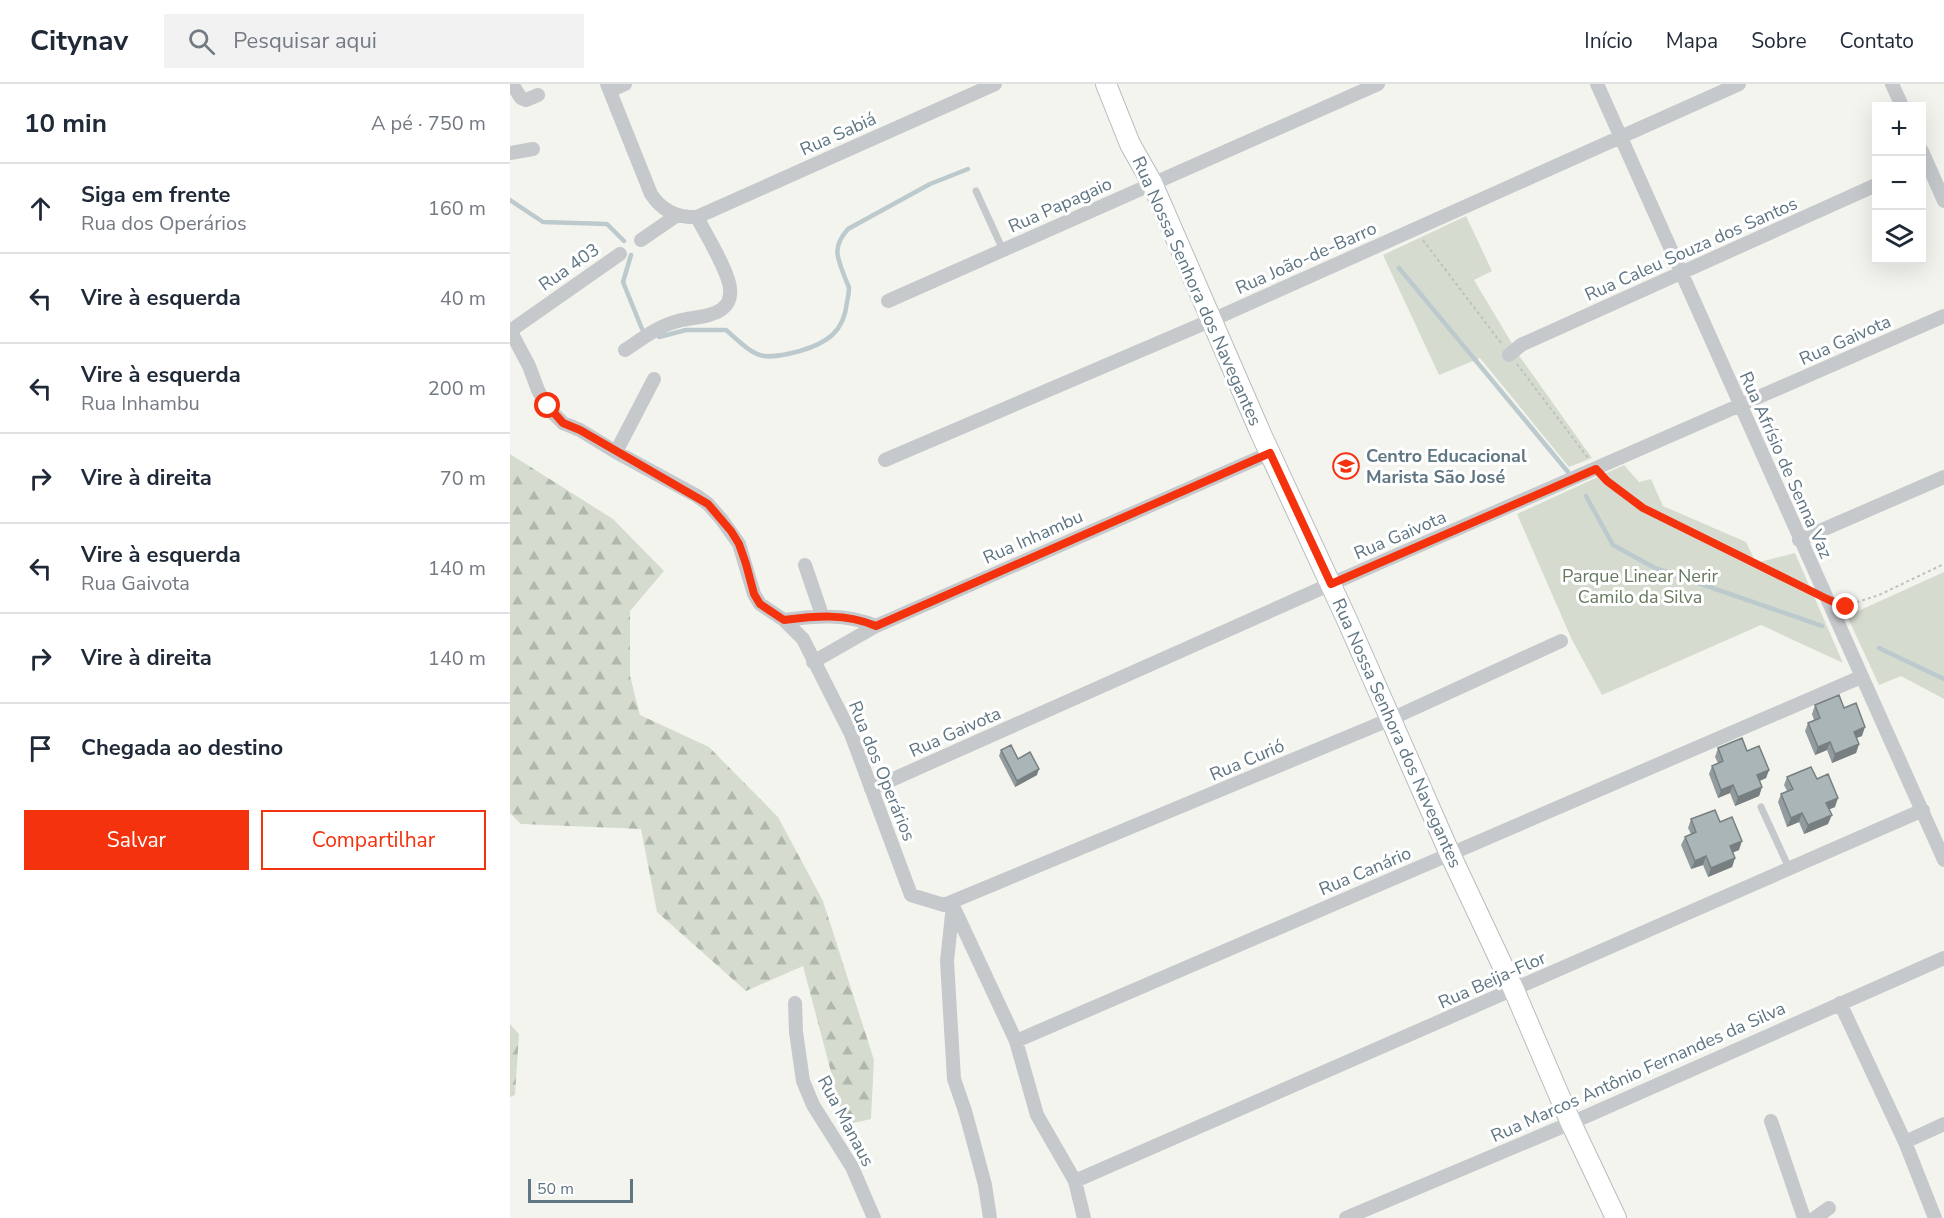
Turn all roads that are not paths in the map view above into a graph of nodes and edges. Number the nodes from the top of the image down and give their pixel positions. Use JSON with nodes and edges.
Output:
{"nodes":[{"id":1,"x":512,"y":84,"type":"edge"},
{"id":2,"x":625,"y":84,"type":"edge"},
{"id":3,"x":995,"y":84,"type":"edge"},
{"id":4,"x":1106,"y":84,"type":"edge"},
{"id":5,"x":1377,"y":84,"type":"edge"},
{"id":6,"x":1597,"y":84,"type":"edge"},
{"id":7,"x":1739,"y":84,"type":"edge"},
{"id":8,"x":1892,"y":84,"type":"edge"},
{"id":9,"x":608,"y":87,"type":"edge"},
{"id":10,"x":538,"y":95,"type":"dead end"},
{"id":11,"x":1900,"y":102,"type":"edge"},
{"id":12,"x":1620,"y":137,"type":"junction"},
{"id":13,"x":533,"y":149,"type":"dead end"},
{"id":14,"x":510,"y":153,"type":"edge"},
{"id":15,"x":1924,"y":156,"type":"edge"},
{"id":16,"x":1152,"y":183,"type":"junction"},
{"id":17,"x":1872,"y":187,"type":"edge"},
{"id":18,"x":976,"y":191,"type":"dead end"},
{"id":19,"x":1944,"y":201,"type":"edge"},
{"id":20,"x":676,"y":216,"type":"junction"},
{"id":21,"x":697,"y":217,"type":"junction"},
{"id":22,"x":640,"y":240,"type":"dead end"},
{"id":23,"x":1003,"y":250,"type":"junction"},
{"id":24,"x":620,"y":254,"type":"dead end"},
{"id":25,"x":1681,"y":273,"type":"junction"},
{"id":26,"x":888,"y":301,"type":"dead end"},
{"id":27,"x":1944,"y":316,"type":"edge"},
{"id":28,"x":1212,"y":320,"type":"junction"},
{"id":29,"x":510,"y":331,"type":"edge"},
{"id":30,"x":625,"y":350,"type":"dead end"},
{"id":31,"x":1509,"y":355,"type":"dead end"},
{"id":32,"x":654,"y":379,"type":"dead end"},
{"id":33,"x":1740,"y":406,"type":"junction"},
{"id":34,"x":616,"y":452,"type":"junction"},
{"id":35,"x":1270,"y":453,"type":"junction"},
{"id":36,"x":885,"y":460,"type":"dead end"},
{"id":37,"x":1944,"y":477,"type":"edge"},
{"id":38,"x":1799,"y":540,"type":"junction"},
{"id":39,"x":806,"y":565,"type":"dead end"},
{"id":40,"x":1331,"y":584,"type":"junction"},
{"id":41,"x":822,"y":615,"type":"junction"},
{"id":42,"x":784,"y":620,"type":"junction"},
{"id":43,"x":876,"y":626,"type":"junction"},
{"id":44,"x":1561,"y":640,"type":"dead end"},
{"id":45,"x":813,"y":662,"type":"junction"},
{"id":46,"x":1861,"y":677,"type":"junction"},
{"id":47,"x":1391,"y":719,"type":"junction"},
{"id":48,"x":871,"y":789,"type":"junction"},
{"id":49,"x":1761,"y":807,"type":"dead end"},
{"id":50,"x":1923,"y":810,"type":"junction"},
{"id":51,"x":1450,"y":854,"type":"junction"},
{"id":52,"x":1944,"y":860,"type":"edge"},
{"id":53,"x":1789,"y":868,"type":"junction"},
{"id":54,"x":948,"y":905,"type":"junction"},
{"id":55,"x":1944,"y":958,"type":"edge"},
{"id":56,"x":1514,"y":990,"type":"junction"},
{"id":57,"x":795,"y":1003,"type":"dead end"},
{"id":58,"x":1840,"y":1003,"type":"junction"},
{"id":59,"x":1017,"y":1041,"type":"junction"},
{"id":60,"x":1771,"y":1121,"type":"dead end"},
{"id":61,"x":1571,"y":1123,"type":"junction"},
{"id":62,"x":1944,"y":1124,"type":"edge"},
{"id":63,"x":1905,"y":1142,"type":"junction"},
{"id":64,"x":1075,"y":1181,"type":"junction"},
{"id":65,"x":1829,"y":1208,"type":"dead end"},
{"id":66,"x":874,"y":1218,"type":"edge"},
{"id":67,"x":990,"y":1218,"type":"edge"},
{"id":68,"x":1084,"y":1218,"type":"edge"},
{"id":69,"x":1346,"y":1218,"type":"edge"},
{"id":70,"x":1616,"y":1218,"type":"edge"},
{"id":71,"x":1804,"y":1218,"type":"edge"},
{"id":72,"x":1815,"y":1218,"type":"edge"},
{"id":73,"x":1935,"y":1218,"type":"edge"}],
"edges":[{"from":1,"to":10,"type":"street"},
{"from":2,"to":9,"type":"street"},
{"from":3,"to":21,"type":"street","name":"Rua Sabiá"},
{"from":4,"to":16,"type":"street","name":"Rua Nossa Senhora dos Navegantes"},
{"from":5,"to":16,"type":"street","name":"Rua Papagaio"},
{"from":6,"to":12,"type":"street","name":"Rua Afrísio de Senna Vaz"},
{"from":7,"to":12,"type":"street","name":"Rua João-de-Barro"},
{"from":8,"to":11,"type":"street"},
{"from":9,"to":20,"type":"street"},
{"from":12,"to":25,"type":"street","name":"Rua Afrísio de Senna Vaz"},
{"from":12,"to":28,"type":"street","name":"Rua João-de-Barro"},
{"from":13,"to":14,"type":"street"},
{"from":15,"to":19,"type":"street"},
{"from":16,"to":23,"type":"street","name":"Rua Papagaio"},
{"from":16,"to":28,"type":"street","name":"Rua Nossa Senhora dos Navegantes"},
{"from":17,"to":25,"type":"street","name":"Rua Caleu Souza dos Santos"},
{"from":18,"to":23,"type":"lane"},
{"from":20,"to":21,"type":"street"},
{"from":20,"to":22,"type":"street"},
{"from":21,"to":30,"type":"street"},
{"from":23,"to":26,"type":"street","name":"Rua Papagaio"},
{"from":24,"to":29,"type":"street","name":"Rua 403"},
{"from":25,"to":31,"type":"street","name":"Rua Caleu Souza dos Santos"},
{"from":25,"to":33,"type":"street","name":"Rua Afrísio de Senna Vaz"},
{"from":27,"to":33,"type":"street","name":"Rua Gaivota"},
{"from":28,"to":35,"type":"street","name":"Rua Nossa Senhora dos Navegantes"},
{"from":28,"to":36,"type":"street","name":"Rua João-de-Barro"},
{"from":29,"to":34,"type":"street","name":"Rua dos Operários"},
{"from":32,"to":34,"type":"street"},
{"from":33,"to":38,"type":"street","name":"Rua Afrísio de Senna Vaz"},
{"from":33,"to":40,"type":"street","name":"Rua Gaivota"},
{"from":34,"to":42,"type":"street","name":"Rua dos Operários"},
{"from":35,"to":40,"type":"street","name":"Rua Nossa Senhora dos Navegantes"},
{"from":35,"to":43,"type":"street","name":"Rua Inhambu"},
{"from":37,"to":38,"type":"street"},
{"from":38,"to":46,"type":"street","name":"Rua Afrísio de Senna Vaz"},
{"from":39,"to":41,"type":"street"},
{"from":40,"to":47,"type":"street","name":"Rua Nossa Senhora dos Navegantes"},
{"from":40,"to":48,"type":"street","name":"Rua Gaivota"},
{"from":41,"to":42,"type":"street"},
{"from":41,"to":43,"type":"street"},
{"from":42,"to":45,"type":"street","name":"Rua dos Operários"},
{"from":43,"to":45,"type":"street","name":"Rua Inhambu"},
{"from":44,"to":47,"type":"street","name":"Rua Curió"},
{"from":45,"to":48,"type":"street","name":"Rua dos Operários"},
{"from":46,"to":50,"type":"street","name":"Rua Afrísio de Senna Vaz"},
{"from":46,"to":51,"type":"street","name":"Rua Canário"},
{"from":47,"to":51,"type":"street","name":"Rua Nossa Senhora dos Navegantes"},
{"from":47,"to":54,"type":"street","name":"Rua Curió"},
{"from":48,"to":54,"type":"street","name":"Rua dos Operários"},
{"from":49,"to":53,"type":"lane"},
{"from":50,"to":52,"type":"street","name":"Rua Afrísio de Senna Vaz"},
{"from":50,"to":53,"type":"street","name":"Rua Beija-Flor"},
{"from":51,"to":56,"type":"street","name":"Rua Nossa Senhora dos Navegantes"},
{"from":51,"to":59,"type":"street","name":"Rua Canário"},
{"from":53,"to":56,"type":"street","name":"Rua Beija-Flor"},
{"from":54,"to":59,"type":"street"},
{"from":54,"to":67,"type":"street"},
{"from":55,"to":58,"type":"street","name":"Rua Marcos Antônio Fernandes da Silva"},
{"from":56,"to":61,"type":"street","name":"Rua Nossa Senhora dos Navegantes"},
{"from":56,"to":64,"type":"street","name":"Rua Beija-Flor"},
{"from":57,"to":66,"type":"street","name":"Rua Manaus"},
{"from":58,"to":61,"type":"street","name":"Rua Marcos Antônio Fernandes da Silva"},
{"from":58,"to":63,"type":"street"},
{"from":59,"to":64,"type":"street"},
{"from":60,"to":71,"type":"street"},
{"from":61,"to":69,"type":"street","name":"Rua Marcos Antônio Fernandes da Silva"},
{"from":61,"to":70,"type":"street","name":"Rua Nossa Senhora dos Navegantes"},
{"from":62,"to":63,"type":"street"},
{"from":63,"to":73,"type":"street"},
{"from":64,"to":68,"type":"street"},
{"from":65,"to":72,"type":"street"}]}
